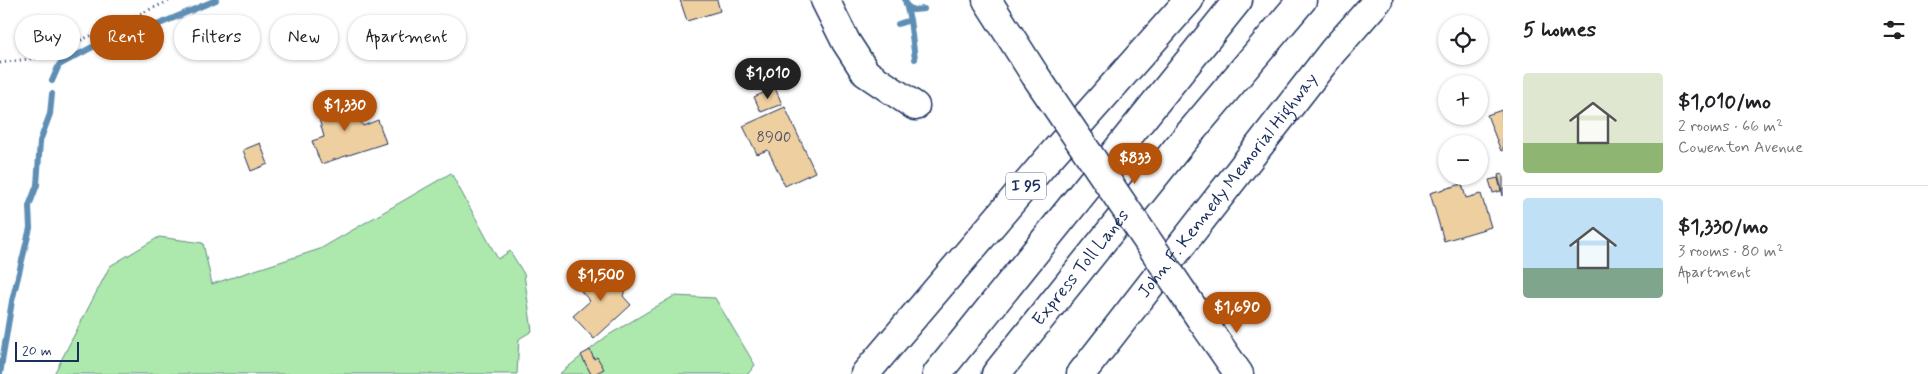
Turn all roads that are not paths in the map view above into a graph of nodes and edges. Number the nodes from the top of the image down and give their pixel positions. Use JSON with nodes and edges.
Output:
{"nodes":[{"id":1,"x":824,"y":0,"type":"edge"},
{"id":2,"x":986,"y":0,"type":"edge"},
{"id":3,"x":1189,"y":0,"type":"edge"},
{"id":4,"x":1238,"y":0,"type":"edge"},
{"id":5,"x":1302,"y":0,"type":"edge"},
{"id":6,"x":1378,"y":0,"type":"edge"},
{"id":7,"x":915,"y":106,"type":"dead end"},
{"id":8,"x":865,"y":374,"type":"edge"},
{"id":9,"x":937,"y":374,"type":"edge"},
{"id":10,"x":996,"y":374,"type":"edge"},
{"id":11,"x":1081,"y":374,"type":"edge"},
{"id":12,"x":1239,"y":374,"type":"edge"}],
"edges":[{"from":1,"to":7,"type":"main road"},
{"from":2,"to":12,"type":"main road","bridge":true},
{"from":3,"to":8,"type":"main road","number":"I 95"},
{"from":4,"to":9,"type":"main road"},
{"from":5,"to":10,"type":"main road","name":"Express Toll Lanes"},
{"from":6,"to":11,"type":"main road","name":"John F. Kennedy Memorial Highway"}]}
